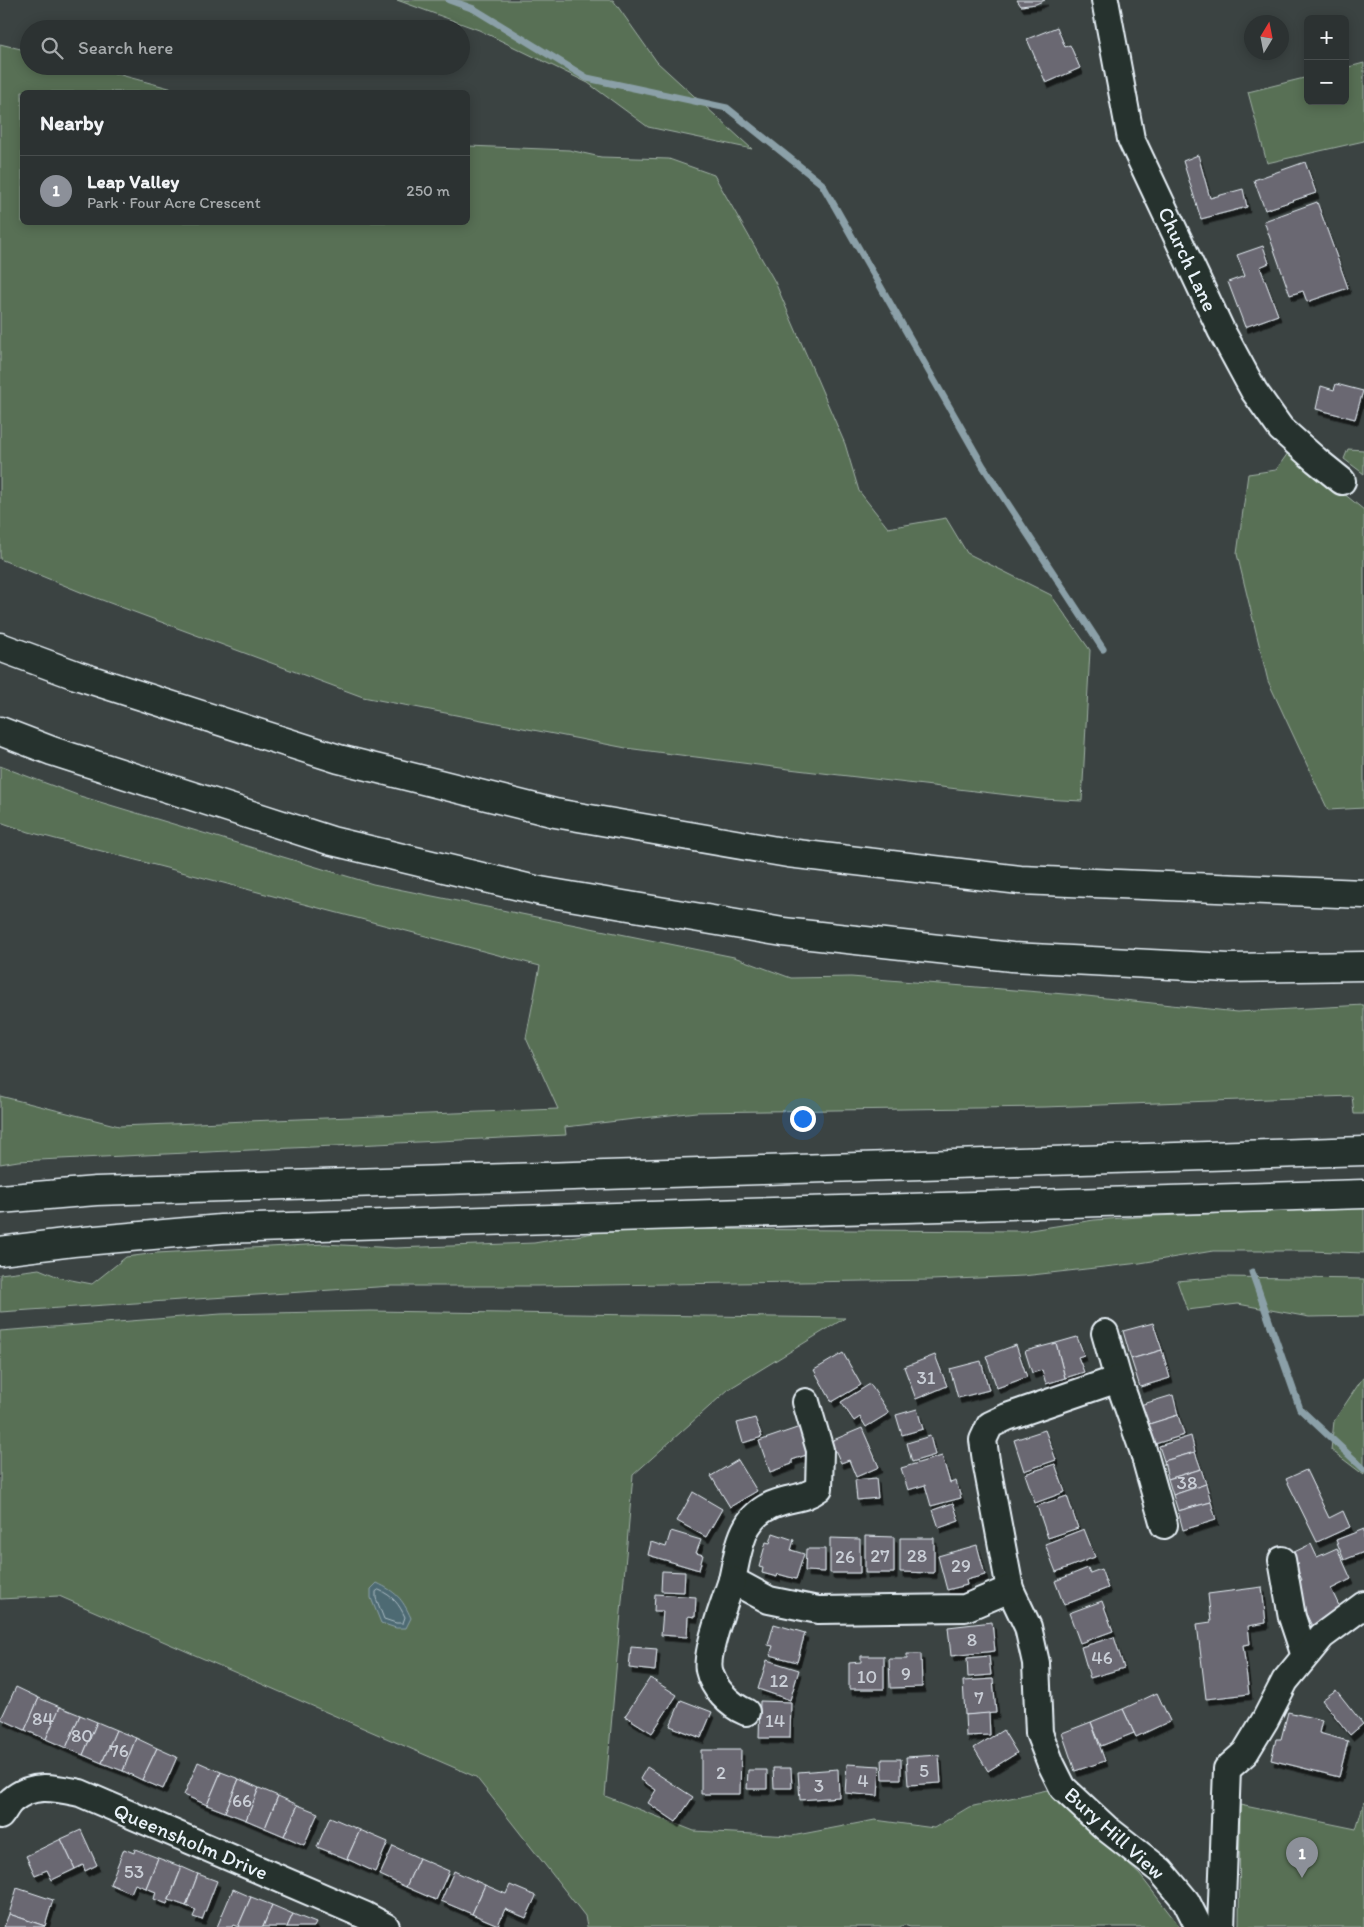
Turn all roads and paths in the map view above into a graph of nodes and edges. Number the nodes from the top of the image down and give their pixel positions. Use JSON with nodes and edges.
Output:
{"nodes":[{"id":1,"x":1105,"y":0,"type":"edge"},
{"id":2,"x":1342,"y":481,"type":"dead end"},
{"id":3,"x":0,"y":647,"type":"edge"},
{"id":4,"x":0,"y":731,"type":"edge"},
{"id":5,"x":1364,"y":894,"type":"edge"},
{"id":6,"x":1364,"y":966,"type":"edge"},
{"id":7,"x":1364,"y":1151,"type":"edge"},
{"id":8,"x":1364,"y":1194,"type":"edge"},
{"id":9,"x":0,"y":1199,"type":"edge"},
{"id":10,"x":0,"y":1252,"type":"edge"},
{"id":11,"x":1105,"y":1333,"type":"dead end"},
{"id":12,"x":1118,"y":1379,"type":"junction"},
{"id":13,"x":806,"y":1402,"type":"dead end"},
{"id":14,"x":1164,"y":1525,"type":"dead end"},
{"id":15,"x":1282,"y":1560,"type":"dead end"},
{"id":16,"x":732,"y":1580,"type":"junction"},
{"id":17,"x":1010,"y":1589,"type":"junction"},
{"id":18,"x":1364,"y":1606,"type":"edge"},
{"id":19,"x":1305,"y":1656,"type":"junction"},
{"id":20,"x":746,"y":1712,"type":"dead end"},
{"id":21,"x":0,"y":1816,"type":"edge"},
{"id":22,"x":386,"y":1927,"type":"edge"},
{"id":23,"x":1199,"y":1927,"type":"edge"},
{"id":24,"x":1221,"y":1927,"type":"edge"}],
"edges":[{"from":1,"to":2,"type":"street","name":"Church Lane"},
{"from":3,"to":5,"type":"highway"},
{"from":4,"to":6,"type":"highway"},
{"from":7,"to":9,"type":"highway"},
{"from":8,"to":10,"type":"highway"},
{"from":11,"to":12,"type":"street"},
{"from":12,"to":14,"type":"street"},
{"from":12,"to":17,"type":"street","name":"Bury Hill View"},
{"from":13,"to":16,"type":"street"},
{"from":15,"to":19,"type":"street"},
{"from":16,"to":17,"type":"street"},
{"from":16,"to":20,"type":"street"},
{"from":17,"to":23,"type":"street","name":"Bury Hill View"},
{"from":18,"to":19,"type":"street"},
{"from":19,"to":24,"type":"street"},
{"from":21,"to":22,"type":"street","name":"Queensholm Drive"}]}
